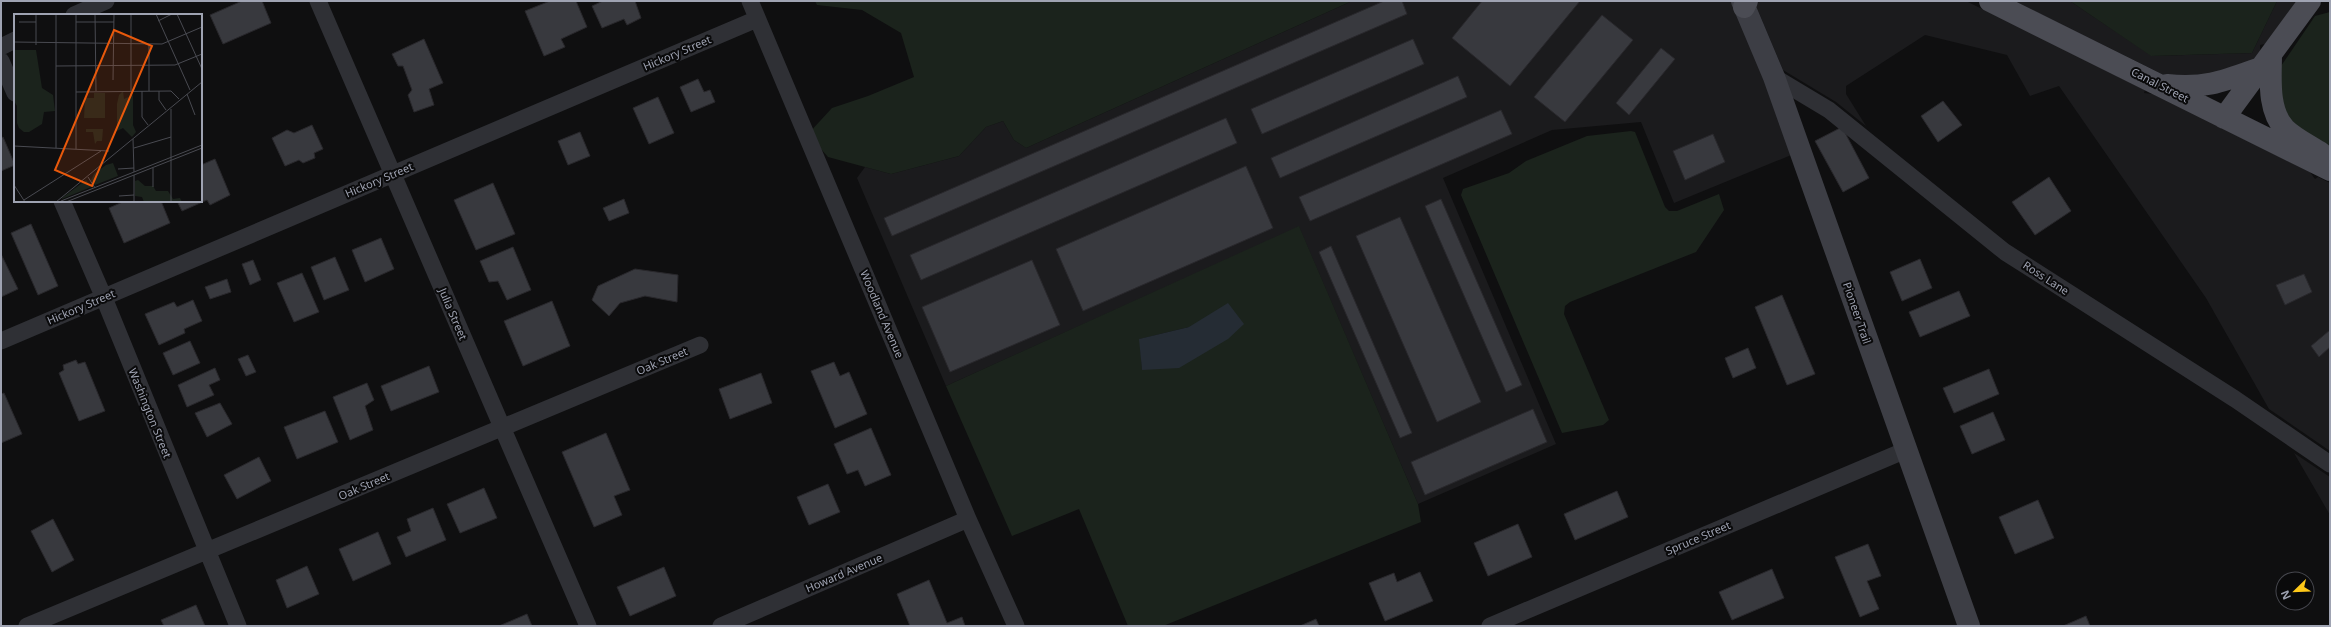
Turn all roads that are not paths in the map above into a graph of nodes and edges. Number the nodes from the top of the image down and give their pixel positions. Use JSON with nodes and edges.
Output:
{"nodes":[{"id":1,"x":106,"y":1,"type":"edge"},
{"id":2,"x":318,"y":1,"type":"edge"},
{"id":3,"x":750,"y":1,"type":"edge"},
{"id":4,"x":1990,"y":1,"type":"edge"},
{"id":5,"x":2310,"y":1,"type":"edge"},
{"id":6,"x":1744,"y":3,"type":"edge"},
{"id":7,"x":76,"y":14,"type":"edge"},
{"id":8,"x":757,"y":19,"type":"junction"},
{"id":9,"x":14,"y":40,"type":"edge"},
{"id":10,"x":1,"y":47,"type":"edge"},
{"id":11,"x":1,"y":61,"type":"edge"},
{"id":12,"x":2266,"y":61,"type":"junction"},
{"id":13,"x":1774,"y":77,"type":"junction"},
{"id":14,"x":2158,"y":84,"type":"junction"},
{"id":15,"x":14,"y":91,"type":"edge"},
{"id":16,"x":2224,"y":118,"type":"junction"},
{"id":17,"x":2330,"y":160,"type":"edge"},
{"id":18,"x":2330,"y":170,"type":"edge"},
{"id":19,"x":393,"y":174,"type":"junction"},
{"id":20,"x":62,"y":202,"type":"edge"},
{"id":21,"x":104,"y":298,"type":"junction"},
{"id":22,"x":1,"y":341,"type":"edge"},
{"id":23,"x":700,"y":345,"type":"dead end"},
{"id":24,"x":502,"y":428,"type":"junction"},
{"id":25,"x":1906,"y":450,"type":"junction"},
{"id":26,"x":2330,"y":464,"type":"edge"},
{"id":27,"x":968,"y":519,"type":"junction"},
{"id":28,"x":206,"y":552,"type":"junction"},
{"id":29,"x":27,"y":626,"type":"edge"},
{"id":30,"x":238,"y":626,"type":"edge"},
{"id":31,"x":588,"y":626,"type":"edge"},
{"id":32,"x":721,"y":626,"type":"edge"},
{"id":33,"x":1016,"y":626,"type":"edge"},
{"id":34,"x":1490,"y":626,"type":"edge"},
{"id":35,"x":1969,"y":626,"type":"edge"}],
"edges":[{"from":1,"to":7,"type":"street"},
{"from":2,"to":19,"type":"street","name":"Julia Street"},
{"from":3,"to":8,"type":"street","name":"Woodland Avenue"},
{"from":4,"to":14,"type":"main road","name":"Canal Street"},
{"from":5,"to":12,"type":"main road"},
{"from":6,"to":13,"type":"street","name":"Pioneer Trail"},
{"from":8,"to":19,"type":"street","name":"Hickory Street"},
{"from":8,"to":27,"type":"street","name":"Woodland Avenue"},
{"from":9,"to":10,"type":"street"},
{"from":11,"to":15,"type":"street"},
{"from":12,"to":14,"type":"main road"},
{"from":12,"to":16,"type":"main road"},
{"from":12,"to":17,"type":"main road"},
{"from":13,"to":25,"type":"street","name":"Pioneer Trail"},
{"from":13,"to":26,"type":"street","name":"Ross Lane"},
{"from":14,"to":16,"type":"main road","name":"Canal Street"},
{"from":16,"to":18,"type":"main road","name":"Canal Street"},
{"from":19,"to":21,"type":"street","name":"Hickory Street"},
{"from":19,"to":24,"type":"street","name":"Julia Street"},
{"from":20,"to":21,"type":"street","name":"Washington Street"},
{"from":21,"to":22,"type":"street","name":"Hickory Street"},
{"from":21,"to":28,"type":"street","name":"Washington Street"},
{"from":23,"to":24,"type":"street","name":"Oak Street"},
{"from":24,"to":28,"type":"street","name":"Oak Street"},
{"from":24,"to":31,"type":"street","name":"Julia Street"},
{"from":25,"to":34,"type":"street","name":"Spruce Street"},
{"from":25,"to":35,"type":"street","name":"Pioneer Trail"},
{"from":27,"to":32,"type":"street","name":"Howard Avenue"},
{"from":27,"to":33,"type":"street","name":"Woodland Avenue"},
{"from":28,"to":29,"type":"street","name":"Oak Street"},
{"from":28,"to":30,"type":"street","name":"Washington Street"}]}
